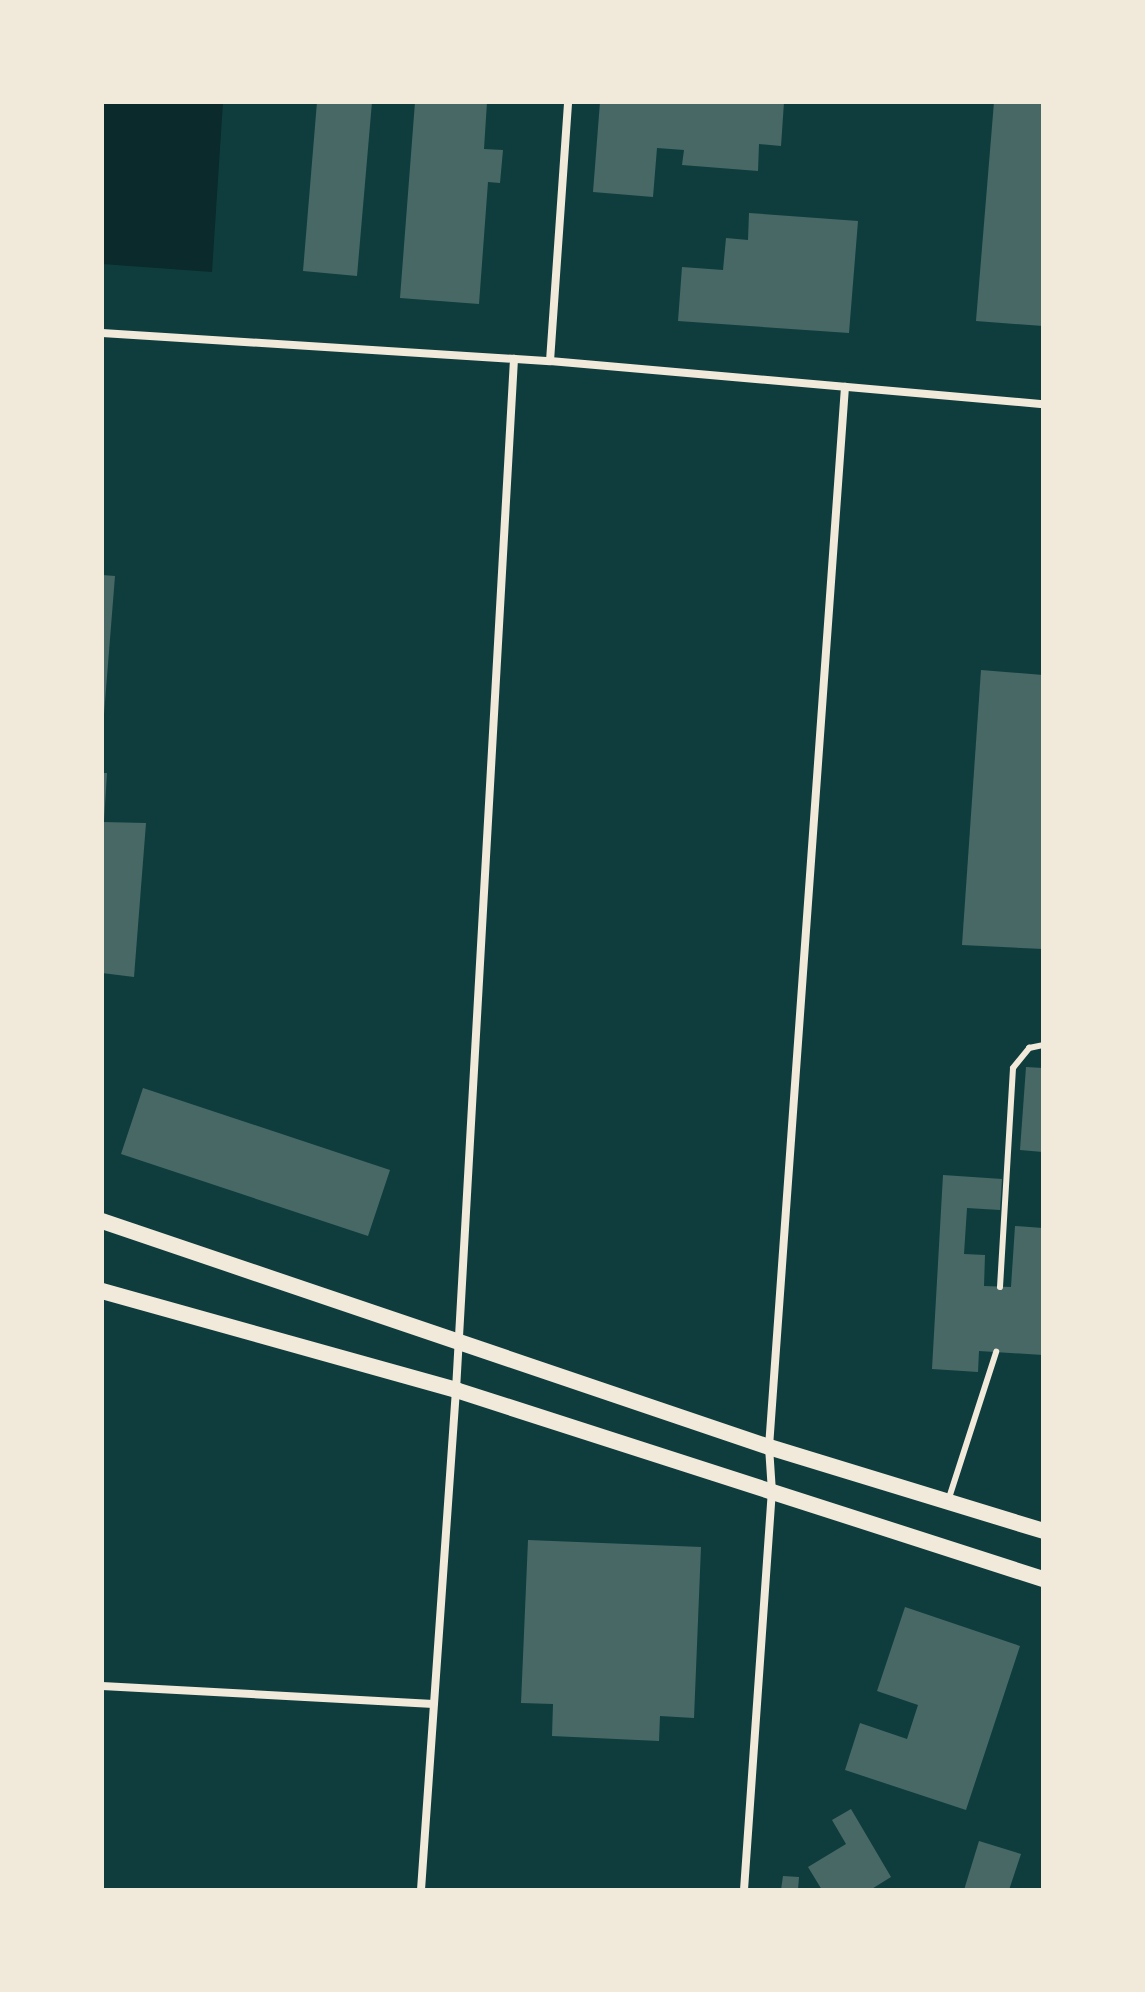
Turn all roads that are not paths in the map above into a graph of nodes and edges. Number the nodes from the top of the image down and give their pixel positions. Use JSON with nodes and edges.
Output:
{"nodes":[{"id":1,"x":568,"y":102,"type":"edge"},
{"id":2,"x":102,"y":333,"type":"edge"},
{"id":3,"x":514,"y":359,"type":"junction"},
{"id":4,"x":550,"y":361,"type":"junction"},
{"id":5,"x":845,"y":387,"type":"junction"},
{"id":6,"x":1043,"y":404,"type":"edge"},
{"id":7,"x":1043,"y":1045,"type":"edge"},
{"id":8,"x":102,"y":1221,"type":"edge"},
{"id":9,"x":1000,"y":1287,"type":"dead end"},
{"id":10,"x":102,"y":1291,"type":"edge"},
{"id":11,"x":459,"y":1342,"type":"junction"},
{"id":12,"x":996,"y":1352,"type":"dead end"},
{"id":13,"x":456,"y":1390,"type":"junction"},
{"id":14,"x":769,"y":1447,"type":"junction"},
{"id":15,"x":772,"y":1492,"type":"junction"},
{"id":16,"x":948,"y":1502,"type":"junction"},
{"id":17,"x":1043,"y":1531,"type":"edge"},
{"id":18,"x":1043,"y":1579,"type":"edge"},
{"id":19,"x":102,"y":1686,"type":"edge"},
{"id":20,"x":434,"y":1704,"type":"junction"},
{"id":21,"x":421,"y":1890,"type":"edge"},
{"id":22,"x":744,"y":1890,"type":"edge"}],
"edges":[{"from":1,"to":4,"type":"street"},
{"from":2,"to":3,"type":"street"},
{"from":3,"to":4,"type":"street"},
{"from":3,"to":11,"type":"street"},
{"from":4,"to":5,"type":"street"},
{"from":5,"to":6,"type":"street"},
{"from":5,"to":14,"type":"street"},
{"from":7,"to":9,"type":"lane"},
{"from":8,"to":11,"type":"main road"},
{"from":10,"to":13,"type":"main road"},
{"from":11,"to":13,"type":"street"},
{"from":11,"to":14,"type":"main road"},
{"from":12,"to":16,"type":"lane"},
{"from":13,"to":15,"type":"main road"},
{"from":13,"to":20,"type":"street"},
{"from":14,"to":15,"type":"street"},
{"from":14,"to":16,"type":"main road"},
{"from":15,"to":18,"type":"main road"},
{"from":15,"to":22,"type":"street"},
{"from":16,"to":17,"type":"main road"},
{"from":19,"to":20,"type":"street"},
{"from":20,"to":21,"type":"street"}]}
